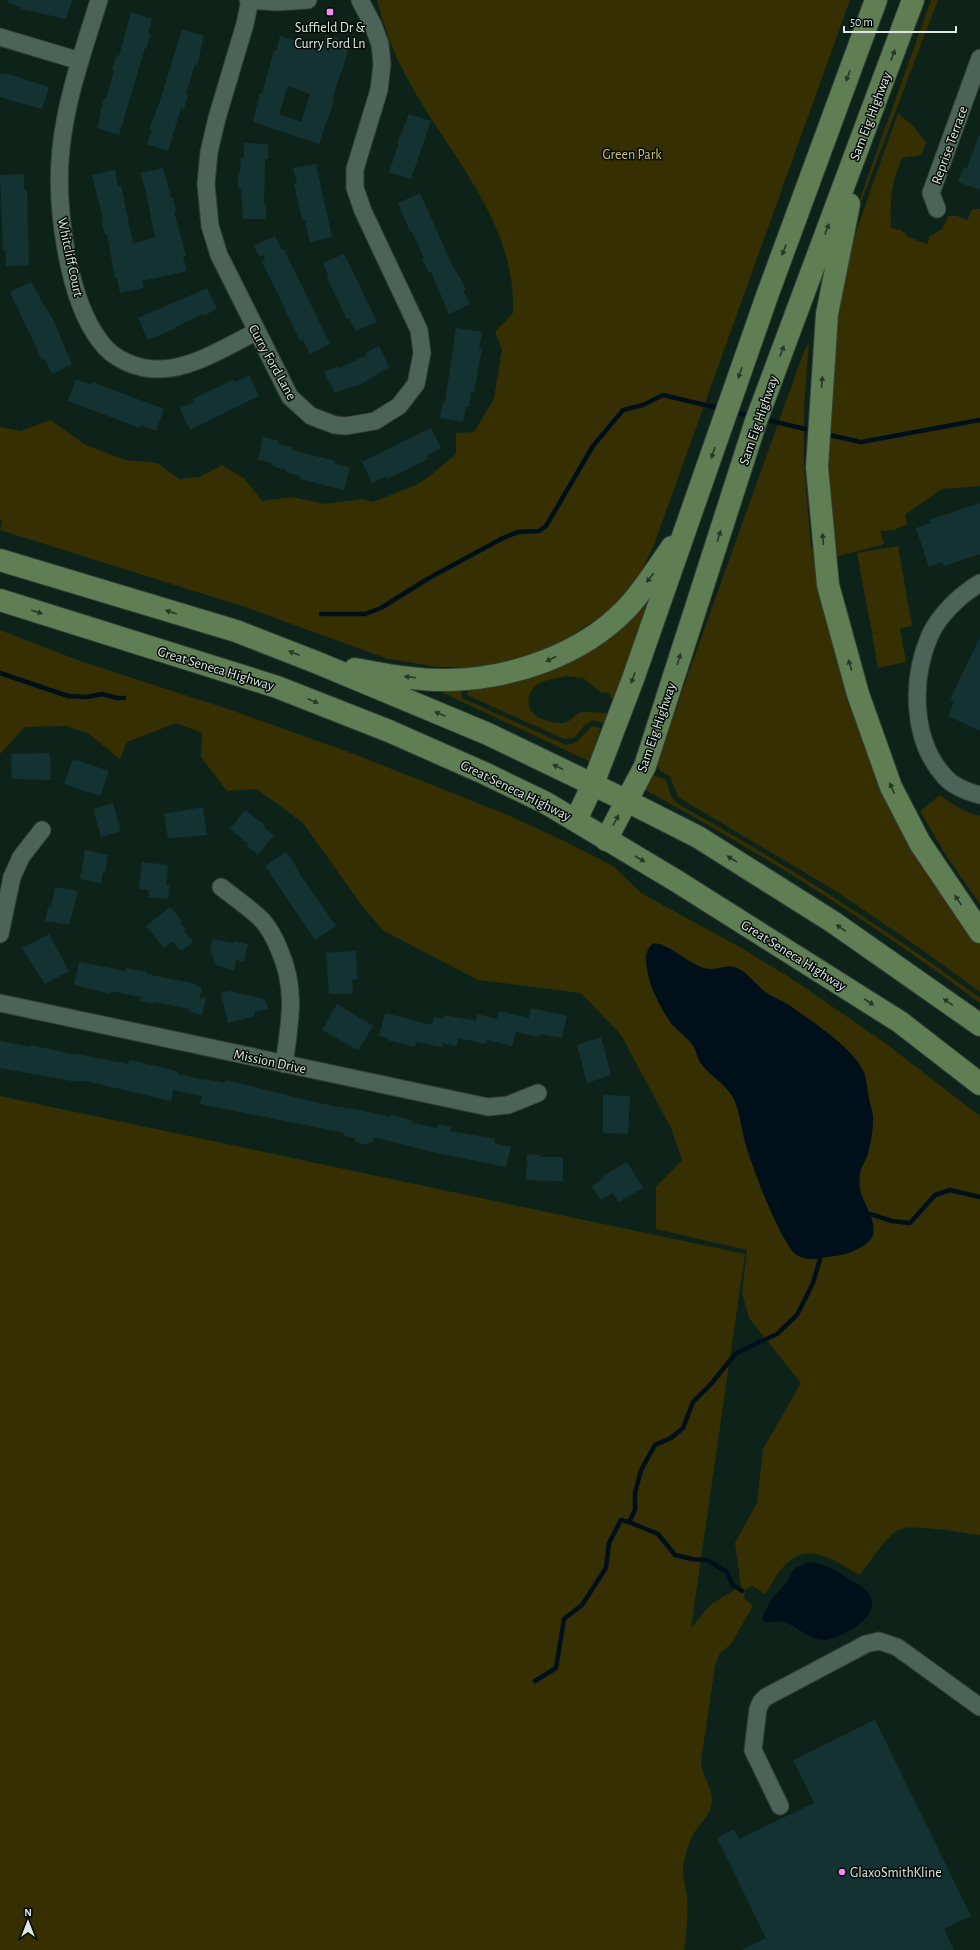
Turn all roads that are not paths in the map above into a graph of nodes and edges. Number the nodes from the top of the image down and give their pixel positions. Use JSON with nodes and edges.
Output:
{"nodes":[{"id":1,"x":99,"y":0,"type":"edge"},
{"id":2,"x":250,"y":0,"type":"edge"},
{"id":3,"x":308,"y":0,"type":"edge"},
{"id":4,"x":360,"y":0,"type":"edge"},
{"id":5,"x":876,"y":0,"type":"edge"},
{"id":6,"x":913,"y":0,"type":"edge"},
{"id":7,"x":0,"y":37,"type":"edge"},
{"id":8,"x":980,"y":58,"type":"edge"},
{"id":9,"x":80,"y":61,"type":"junction"},
{"id":10,"x":866,"y":126,"type":"junction"},
{"id":11,"x":937,"y":209,"type":"dead end"},
{"id":12,"x":256,"y":332,"type":"junction"},
{"id":13,"x":688,"y":523,"type":"junction"},
{"id":14,"x":0,"y":560,"type":"edge"},
{"id":15,"x":980,"y":582,"type":"edge"},
{"id":16,"x":0,"y":600,"type":"edge"},
{"id":17,"x":318,"y":663,"type":"junction"},
{"id":18,"x":593,"y":784,"type":"junction"},
{"id":19,"x":980,"y":795,"type":"edge"},
{"id":20,"x":627,"y":801,"type":"junction"},
{"id":21,"x":576,"y":820,"type":"junction"},
{"id":22,"x":42,"y":830,"type":"dead end"},
{"id":23,"x":606,"y":840,"type":"junction"},
{"id":24,"x":221,"y":887,"type":"dead end"},
{"id":25,"x":980,"y":932,"type":"edge"},
{"id":26,"x":0,"y":934,"type":"edge"},
{"id":27,"x":0,"y":1003,"type":"edge"},
{"id":28,"x":980,"y":1025,"type":"edge"},
{"id":29,"x":284,"y":1064,"type":"junction"},
{"id":30,"x":980,"y":1084,"type":"edge"},
{"id":31,"x":538,"y":1093,"type":"dead end"},
{"id":32,"x":980,"y":1707,"type":"edge"},
{"id":33,"x":780,"y":1806,"type":"dead end"}],
"edges":[{"from":1,"to":9,"type":"street","name":"Whitcliff Court"},
{"from":2,"to":3,"type":"street"},
{"from":2,"to":12,"type":"street","name":"Curry Ford Lane"},
{"from":4,"to":12,"type":"street","name":"Curry Ford Lane"},
{"from":5,"to":13,"type":"main road","one_way":true},
{"from":10,"to":6,"type":"main road","name":"Sam Eig Highway","one_way":true},
{"from":7,"to":9,"type":"street"},
{"from":8,"to":11,"type":"street","name":"Reprise Terrace"},
{"from":9,"to":12,"type":"street","name":"Whitcliff Court"},
{"from":20,"to":10,"type":"main road","name":"Sam Eig Highway","one_way":true},
{"from":25,"to":10,"type":"main road","one_way":true},
{"from":13,"to":17,"type":"main road","one_way":true},
{"from":13,"to":18,"type":"main road","one_way":true},
{"from":17,"to":14,"type":"main road","one_way":true},
{"from":15,"to":19,"type":"street"},
{"from":16,"to":21,"type":"main road","name":"Great Seneca Highway","one_way":true},
{"from":18,"to":17,"type":"main road","one_way":true},
{"from":18,"to":20,"type":"main road"},
{"from":18,"to":21,"type":"main road"},
{"from":23,"to":20,"type":"main road","name":"Sam Eig Highway","one_way":true},
{"from":28,"to":20,"type":"main road","one_way":true},
{"from":21,"to":23,"type":"main road","name":"Great Seneca Highway"},
{"from":22,"to":26,"type":"street"},
{"from":23,"to":30,"type":"main road","name":"Great Seneca Highway","one_way":true},
{"from":24,"to":29,"type":"street"},
{"from":27,"to":29,"type":"street","name":"Mission Drive"},
{"from":29,"to":31,"type":"street","name":"Mission Drive"},
{"from":32,"to":33,"type":"street"}]}
